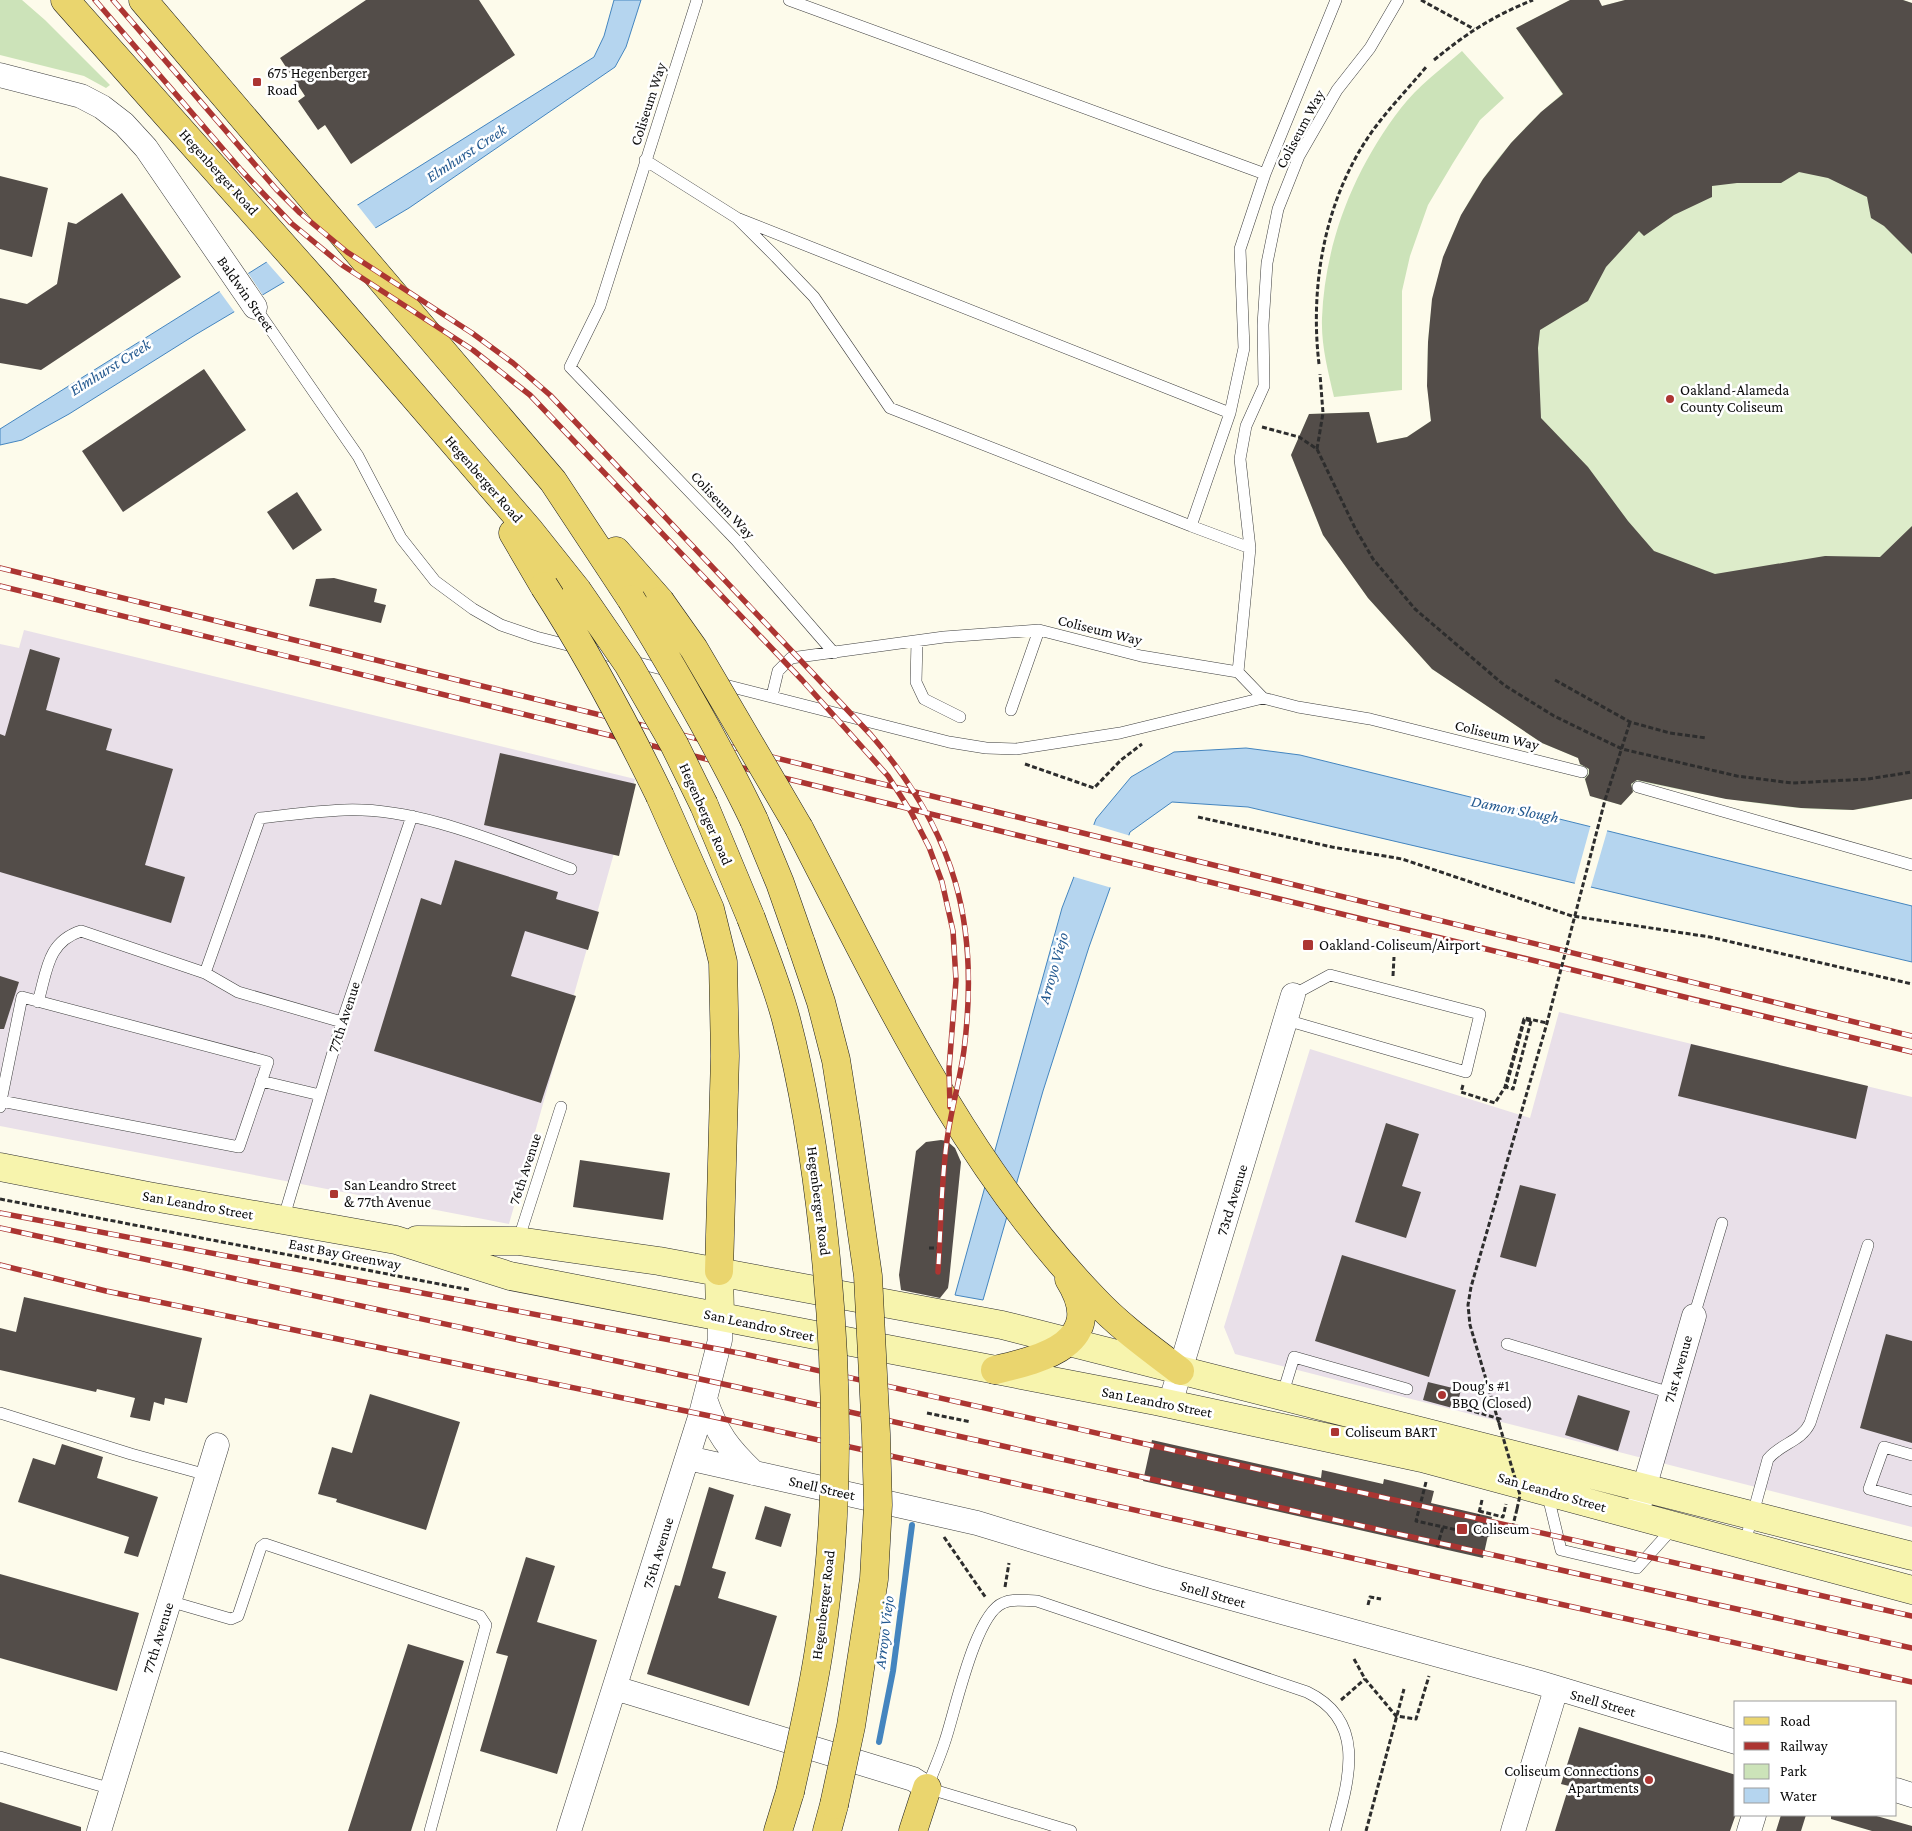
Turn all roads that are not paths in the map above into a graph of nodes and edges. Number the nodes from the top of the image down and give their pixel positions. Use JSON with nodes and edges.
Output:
{"nodes":[{"id":1,"x":65,"y":0,"type":"edge"},
{"id":2,"x":143,"y":0,"type":"edge"},
{"id":3,"x":697,"y":0,"type":"edge"},
{"id":4,"x":789,"y":0,"type":"edge"},
{"id":5,"x":1336,"y":0,"type":"edge"},
{"id":6,"x":1398,"y":0,"type":"edge"},
{"id":7,"x":0,"y":75,"type":"edge"},
{"id":8,"x":645,"y":160,"type":"junction"},
{"id":9,"x":1265,"y":174,"type":"junction"},
{"id":10,"x":737,"y":218,"type":"junction"},
{"id":11,"x":255,"y":307,"type":"joint"},
{"id":12,"x":1230,"y":413,"type":"junction"},
{"id":13,"x":478,"y":473,"type":"junction"},
{"id":14,"x":553,"y":481,"type":"junction"},
{"id":15,"x":1191,"y":526,"type":"junction"},
{"id":16,"x":1250,"y":548,"type":"junction"},
{"id":17,"x":1039,"y":630,"type":"junction"},
{"id":18,"x":917,"y":641,"type":"junction"},
{"id":19,"x":834,"y":653,"type":"junction"},
{"id":20,"x":1238,"y":672,"type":"junction"},
{"id":21,"x":772,"y":696,"type":"junction"},
{"id":22,"x":1263,"y":698,"type":"junction"},
{"id":23,"x":1011,"y":710,"type":"dead end"},
{"id":24,"x":960,"y":717,"type":"dead end"},
{"id":25,"x":1582,"y":772,"type":"dead end"},
{"id":26,"x":1638,"y":787,"type":"dead end"},
{"id":27,"x":412,"y":816,"type":"junction"},
{"id":28,"x":1912,"y":865,"type":"edge"},
{"id":29,"x":571,"y":869,"type":"dead end"},
{"id":30,"x":205,"y":973,"type":"junction"},
{"id":31,"x":1293,"y":995,"type":"joint"},
{"id":32,"x":38,"y":1002,"type":"junction"},
{"id":33,"x":1286,"y":1020,"type":"junction"},
{"id":34,"x":342,"y":1022,"type":"junction"},
{"id":35,"x":261,"y":1081,"type":"junction"},
{"id":36,"x":320,"y":1095,"type":"junction"},
{"id":37,"x":1,"y":1104,"type":"edge"},
{"id":38,"x":561,"y":1107,"type":"dead end"},
{"id":39,"x":0,"y":1167,"type":"edge"},
{"id":40,"x":283,"y":1220,"type":"junction"},
{"id":41,"x":1722,"y":1223,"type":"dead end"},
{"id":42,"x":396,"y":1240,"type":"junction"},
{"id":43,"x":518,"y":1241,"type":"junction"},
{"id":44,"x":1868,"y":1245,"type":"dead end"},
{"id":45,"x":1056,"y":1259,"type":"junction"},
{"id":46,"x":720,"y":1271,"type":"junction"},
{"id":47,"x":720,"y":1316,"type":"junction"},
{"id":48,"x":1694,"y":1316,"type":"joint"},
{"id":49,"x":1070,"y":1341,"type":"junction"},
{"id":50,"x":1507,"y":1344,"type":"dead end"},
{"id":51,"x":995,"y":1370,"type":"junction"},
{"id":52,"x":1180,"y":1371,"type":"junction"},
{"id":53,"x":1407,"y":1389,"type":"dead end"},
{"id":54,"x":1671,"y":1393,"type":"junction"},
{"id":55,"x":1282,"y":1396,"type":"junction"},
{"id":56,"x":705,"y":1399,"type":"junction"},
{"id":57,"x":1170,"y":1404,"type":"junction"},
{"id":58,"x":0,"y":1412,"type":"edge"},
{"id":59,"x":217,"y":1445,"type":"dead end"},
{"id":60,"x":1912,"y":1455,"type":"edge"},
{"id":61,"x":688,"y":1458,"type":"junction"},
{"id":62,"x":754,"y":1473,"type":"junction"},
{"id":63,"x":207,"y":1475,"type":"junction"},
{"id":64,"x":1644,"y":1486,"type":"junction"},
{"id":65,"x":1547,"y":1490,"type":"junction"},
{"id":66,"x":1912,"y":1501,"type":"edge"},
{"id":67,"x":1752,"y":1515,"type":"junction"},
{"id":68,"x":1636,"y":1516,"type":"junction"},
{"id":69,"x":1673,"y":1527,"type":"junction"},
{"id":70,"x":1744,"y":1546,"type":"junction"},
{"id":71,"x":1912,"y":1556,"type":"edge"},
{"id":72,"x":1912,"y":1590,"type":"edge"},
{"id":73,"x":169,"y":1601,"type":"junction"},
{"id":74,"x":615,"y":1688,"type":"junction"},
{"id":75,"x":1556,"y":1689,"type":"junction"},
{"id":76,"x":1734,"y":1741,"type":"edge"},
{"id":77,"x":0,"y":1757,"type":"edge"},
{"id":78,"x":927,"y":1788,"type":"junction"},
{"id":79,"x":112,"y":1790,"type":"junction"},
{"id":80,"x":1897,"y":1790,"type":"edge"},
{"id":81,"x":1912,"y":1795,"type":"edge"},
{"id":82,"x":1754,"y":1816,"type":"edge"},
{"id":83,"x":99,"y":1831,"type":"edge"},
{"id":84,"x":430,"y":1831,"type":"edge"},
{"id":85,"x":569,"y":1831,"type":"edge"},
{"id":86,"x":778,"y":1831,"type":"edge"},
{"id":87,"x":827,"y":1831,"type":"edge"},
{"id":88,"x":913,"y":1831,"type":"edge"},
{"id":89,"x":1071,"y":1831,"type":"edge"},
{"id":90,"x":1335,"y":1831,"type":"edge"},
{"id":91,"x":1513,"y":1831,"type":"edge"},
{"id":92,"x":1749,"y":1831,"type":"edge"}],
"edges":[{"from":1,"to":13,"type":"main road","name":"Hegenberger Road"},
{"from":2,"to":14,"type":"main road"},
{"from":3,"to":8,"type":"lane","name":"Coliseum Way"},
{"from":4,"to":9,"type":"lane"},
{"from":5,"to":9,"type":"lane"},
{"from":6,"to":16,"type":"lane","name":"Coliseum Way"},
{"from":7,"to":11,"type":"street","name":"Baldwin Street"},
{"from":8,"to":10,"type":"lane"},
{"from":8,"to":19,"type":"lane","name":"Coliseum Way"},
{"from":9,"to":12,"type":"lane"},
{"from":10,"to":12,"type":"lane"},
{"from":10,"to":15,"type":"lane"},
{"from":11,"to":21,"type":"lane","name":"Baldwin Street"},
{"from":12,"to":15,"type":"lane"},
{"from":13,"to":46,"type":"main road","bridge":true},
{"from":13,"to":86,"type":"main road","name":"Hegenberger Road","bridge":true},
{"from":14,"to":45,"type":"main road","bridge":true},
{"from":14,"to":87,"type":"main road","bridge":true},
{"from":15,"to":16,"type":"lane"},
{"from":16,"to":20,"type":"lane","name":"Coliseum Way"},
{"from":17,"to":18,"type":"lane","name":"Coliseum Way"},
{"from":17,"to":20,"type":"lane","name":"Coliseum Way"},
{"from":17,"to":23,"type":"lane"},
{"from":18,"to":19,"type":"lane","name":"Coliseum Way"},
{"from":18,"to":24,"type":"lane"},
{"from":19,"to":21,"type":"lane"},
{"from":20,"to":22,"type":"lane"},
{"from":21,"to":22,"type":"lane","name":"Baldwin Street"},
{"from":22,"to":25,"type":"lane","name":"Coliseum Way"},
{"from":26,"to":28,"type":"lane"},
{"from":27,"to":29,"type":"lane"},
{"from":27,"to":30,"type":"lane"},
{"from":27,"to":34,"type":"lane","name":"77th Avenue"},
{"from":30,"to":32,"type":"lane"},
{"from":30,"to":34,"type":"lane"},
{"from":31,"to":33,"type":"street","name":"73rd Avenue"},
{"from":31,"to":33,"type":"lane"},
{"from":32,"to":35,"type":"lane"},
{"from":32,"to":37,"type":"lane"},
{"from":33,"to":52,"type":"street","name":"73rd Avenue"},
{"from":34,"to":36,"type":"lane","name":"77th Avenue"},
{"from":35,"to":36,"type":"lane"},
{"from":35,"to":37,"type":"lane"},
{"from":36,"to":40,"type":"lane","name":"77th Avenue"},
{"from":38,"to":43,"type":"lane","name":"76th Avenue"},
{"from":39,"to":40,"type":"main road","name":"San Leandro Street"},
{"from":40,"to":42,"type":"main road","name":"San Leandro Street"},
{"from":41,"to":48,"type":"lane","name":"71st Avenue"},
{"from":42,"to":43,"type":"main road","name":"San Leandro Street"},
{"from":42,"to":47,"type":"main road","name":"San Leandro Street"},
{"from":43,"to":46,"type":"main road","name":"San Leandro Street"},
{"from":44,"to":67,"type":"lane"},
{"from":45,"to":49,"type":"main road"},
{"from":45,"to":52,"type":"main road"},
{"from":46,"to":47,"type":"main road","name":"75th Avenue"},
{"from":46,"to":49,"type":"main road","name":"San Leandro Street"},
{"from":47,"to":51,"type":"main road","name":"San Leandro Street"},
{"from":47,"to":56,"type":"street","name":"75th Avenue"},
{"from":48,"to":54,"type":"street","name":"71st Avenue"},
{"from":49,"to":51,"type":"main road"},
{"from":49,"to":52,"type":"main road","name":"San Leandro Street"},
{"from":50,"to":54,"type":"lane"},
{"from":51,"to":57,"type":"main road","name":"San Leandro Street"},
{"from":52,"to":55,"type":"main road","name":"San Leandro Street"},
{"from":52,"to":57,"type":"street","name":"73rd Avenue"},
{"from":53,"to":55,"type":"lane"},
{"from":54,"to":64,"type":"street","name":"71st Avenue"},
{"from":55,"to":64,"type":"main road","name":"San Leandro Street"},
{"from":56,"to":61,"type":"street","name":"75th Avenue"},
{"from":56,"to":62,"type":"street"},
{"from":57,"to":65,"type":"main road","name":"San Leandro Street"},
{"from":58,"to":63,"type":"lane"},
{"from":59,"to":63,"type":"street","name":"77th Avenue"},
{"from":60,"to":66,"type":"lane"},
{"from":61,"to":62,"type":"street","name":"Snell Street"},
{"from":61,"to":74,"type":"street","name":"75th Avenue"},
{"from":62,"to":75,"type":"street","name":"Snell Street"},
{"from":63,"to":73,"type":"street","name":"77th Avenue"},
{"from":64,"to":67,"type":"main road","name":"San Leandro Street"},
{"from":64,"to":68,"type":"street","name":"71st Avenue"},
{"from":65,"to":68,"type":"main road","name":"San Leandro Street"},
{"from":65,"to":69,"type":"lane"},
{"from":67,"to":70,"type":"lane"},
{"from":67,"to":71,"type":"main road","name":"San Leandro Street"},
{"from":68,"to":69,"type":"main road","name":"San Leandro Street"},
{"from":69,"to":70,"type":"main road","name":"San Leandro Street"},
{"from":70,"to":72,"type":"main road","name":"San Leandro Street"},
{"from":73,"to":79,"type":"street","name":"77th Avenue"},
{"from":73,"to":84,"type":"lane"},
{"from":74,"to":78,"type":"street"},
{"from":74,"to":85,"type":"street","name":"75th Avenue"},
{"from":75,"to":76,"type":"street","name":"Snell Street"},
{"from":75,"to":91,"type":"street"},
{"from":77,"to":79,"type":"lane"},
{"from":78,"to":88,"type":"main road"},
{"from":78,"to":89,"type":"lane"},
{"from":78,"to":90,"type":"lane"},
{"from":79,"to":83,"type":"street","name":"77th Avenue"},
{"from":80,"to":81,"type":"street"},
{"from":82,"to":92,"type":"street"}]}
